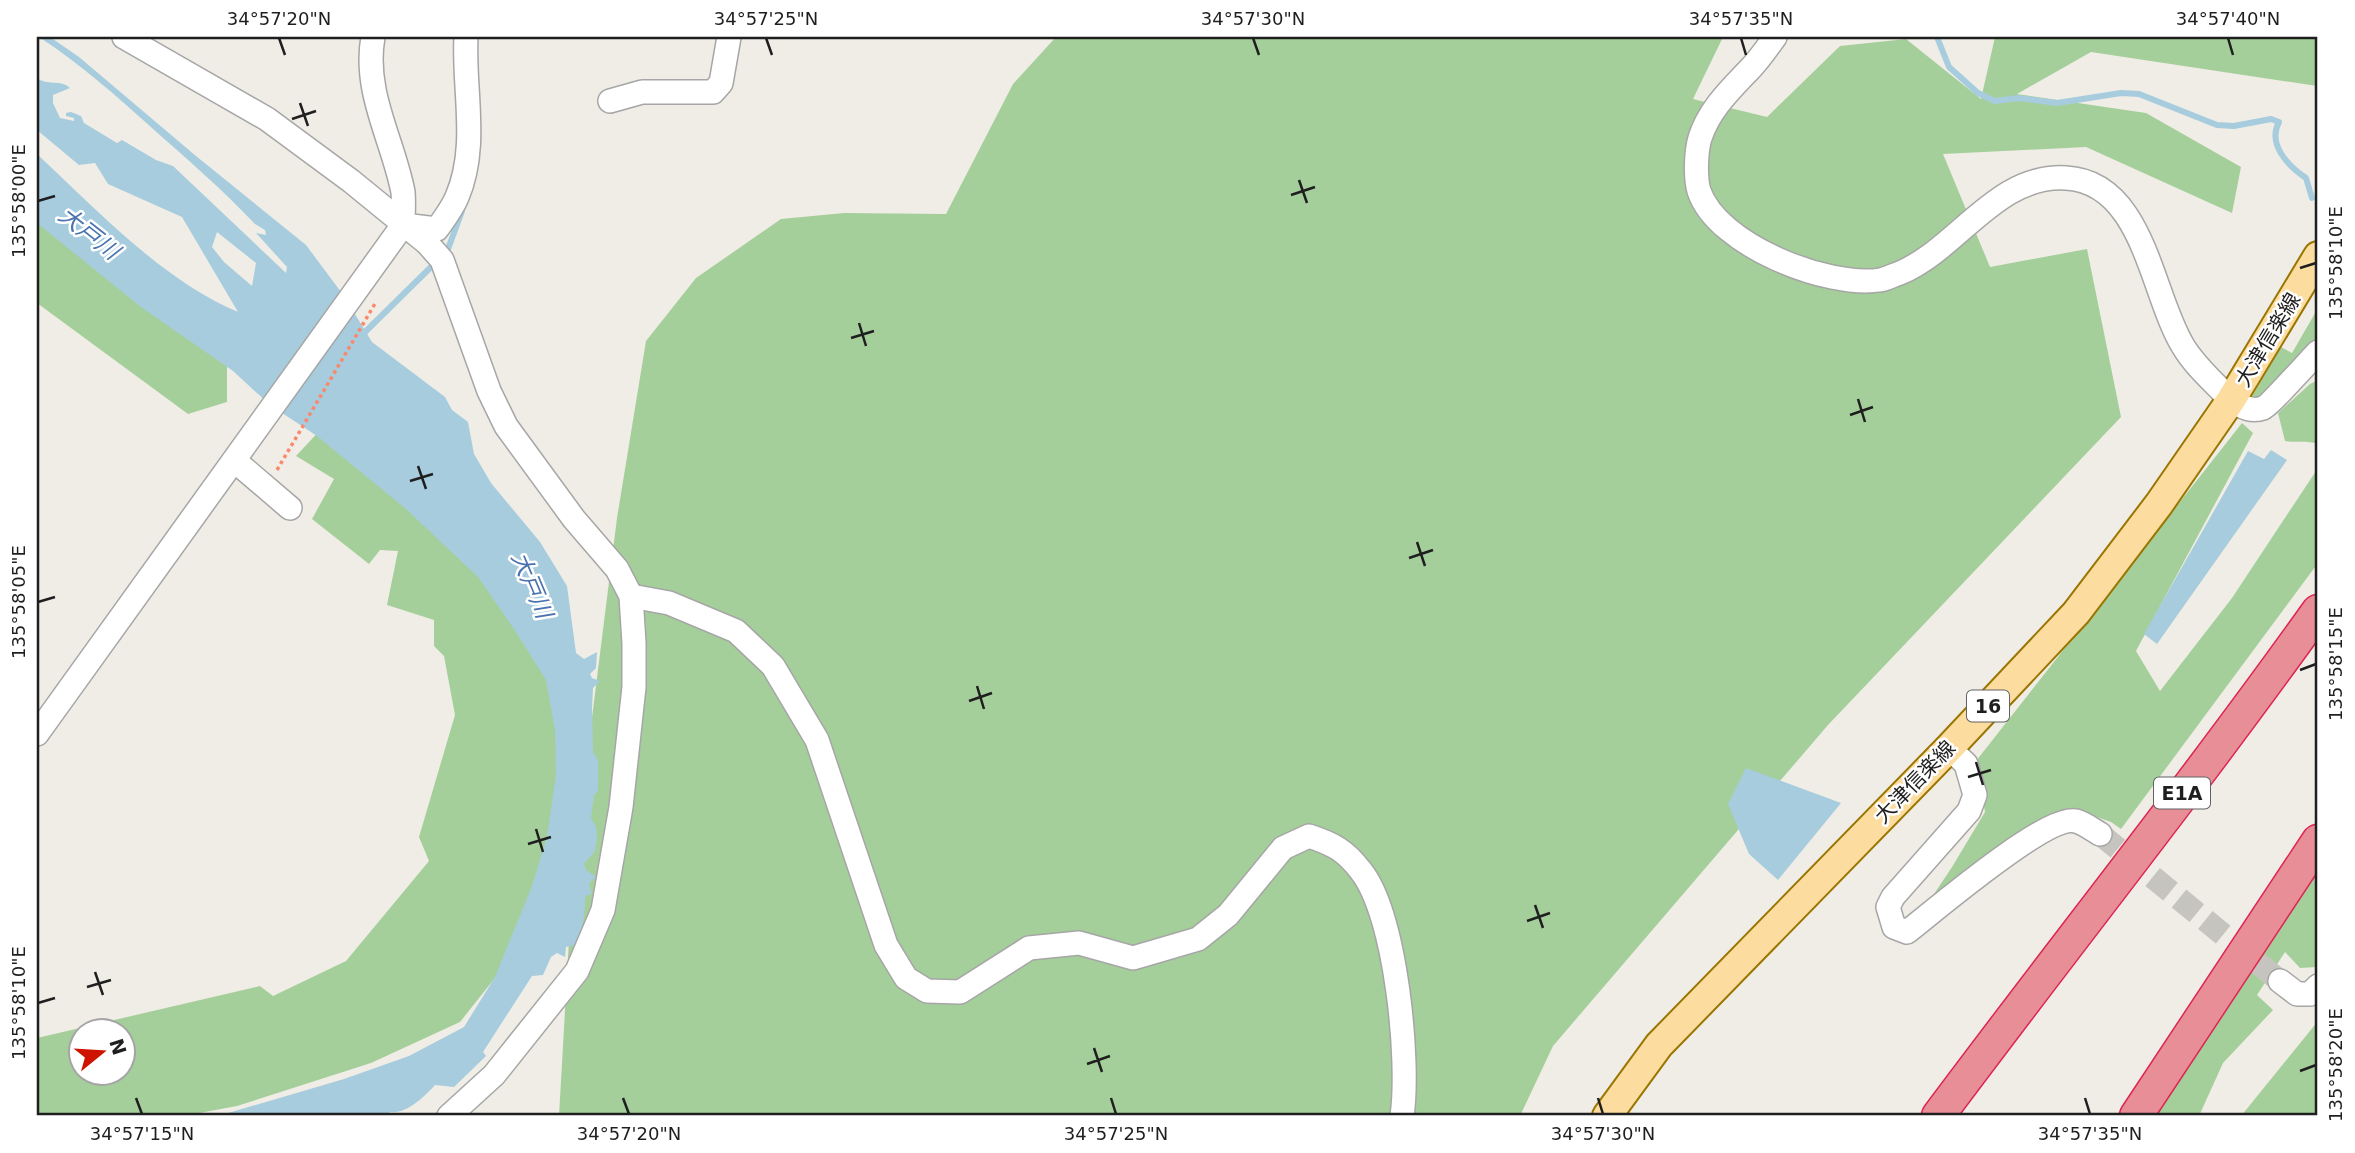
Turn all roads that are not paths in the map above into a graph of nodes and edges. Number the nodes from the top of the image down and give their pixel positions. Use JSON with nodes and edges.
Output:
{"nodes":[{"id":1,"x":124,"y":37,"type":"edge"},
{"id":2,"x":373,"y":37,"type":"edge"},
{"id":3,"x":466,"y":37,"type":"edge"},
{"id":4,"x":729,"y":37,"type":"edge"},
{"id":5,"x":1775,"y":37,"type":"edge"},
{"id":6,"x":610,"y":101,"type":"dead end"},
{"id":7,"x":404,"y":225,"type":"junction"},
{"id":8,"x":2318,"y":256,"type":"edge"},
{"id":9,"x":2318,"y":352,"type":"edge"},
{"id":10,"x":2231,"y":400,"type":"junction"},
{"id":11,"x":235,"y":461,"type":"junction"},
{"id":12,"x":290,"y":508,"type":"dead end"},
{"id":13,"x":631,"y":596,"type":"junction"},
{"id":14,"x":2318,"y":611,"type":"edge"},
{"id":15,"x":37,"y":734,"type":"edge"},
{"id":16,"x":1949,"y":748,"type":"junction"},
{"id":17,"x":2100,"y":834,"type":"tunnel mouth"},
{"id":18,"x":2318,"y":841,"type":"edge"},
{"id":19,"x":2280,"y":981,"type":"tunnel mouth"},
{"id":20,"x":2318,"y":986,"type":"edge"},
{"id":21,"x":449,"y":1116,"type":"edge"},
{"id":22,"x":1402,"y":1116,"type":"edge"},
{"id":23,"x":1607,"y":1116,"type":"edge"},
{"id":24,"x":1938,"y":1116,"type":"edge"},
{"id":25,"x":2136,"y":1116,"type":"edge"}],
"edges":[{"from":1,"to":7,"type":"street"},
{"from":2,"to":7,"type":"street"},
{"from":3,"to":7,"type":"street"},
{"from":4,"to":6,"type":"street"},
{"from":5,"to":10,"type":"street"},
{"from":7,"to":11,"type":"street"},
{"from":7,"to":13,"type":"street"},
{"from":8,"to":10,"type":"main road","name":"大津信楽線","number":"16"},
{"from":9,"to":10,"type":"street"},
{"from":10,"to":16,"type":"main road","name":"大津信楽線","number":"16"},
{"from":11,"to":12,"type":"street"},
{"from":11,"to":15,"type":"street"},
{"from":13,"to":21,"type":"street"},
{"from":13,"to":22,"type":"street"},
{"from":14,"to":24,"type":"highway","number":"E1A"},
{"from":16,"to":17,"type":"street"},
{"from":16,"to":23,"type":"main road","name":"大津信楽線","number":"16"},
{"from":18,"to":25,"type":"highway"},
{"from":19,"to":20,"type":"street"}]}
